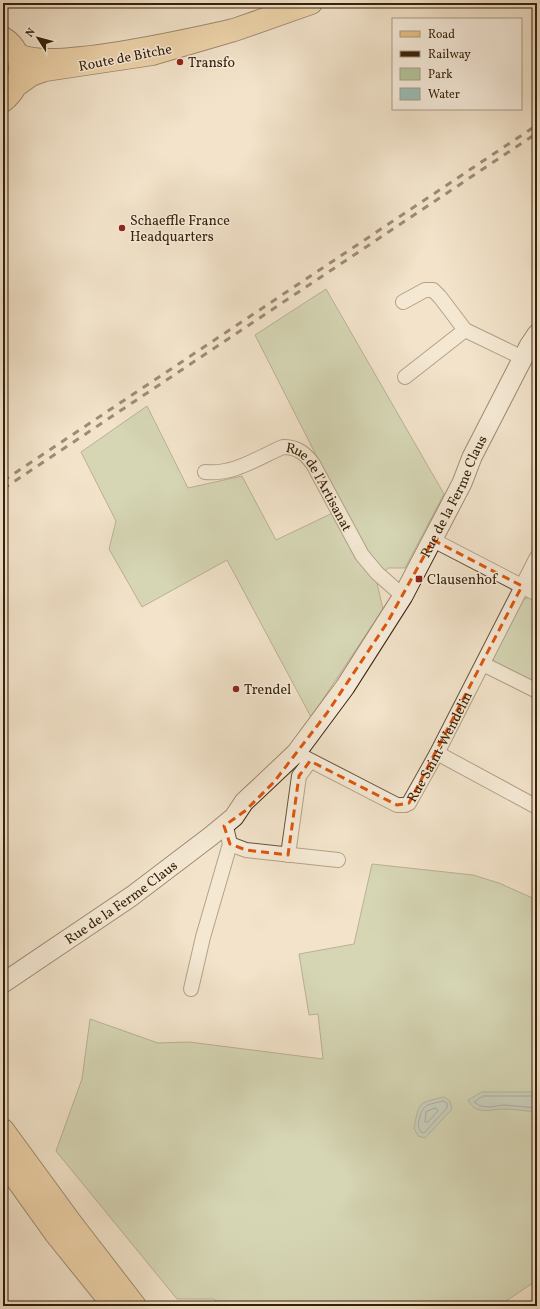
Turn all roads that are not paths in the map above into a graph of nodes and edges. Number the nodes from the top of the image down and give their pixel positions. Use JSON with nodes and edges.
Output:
{"nodes":[{"id":1,"x":312,"y":3,"type":"edge"},
{"id":2,"x":234,"y":30,"type":"junction"},
{"id":3,"x":7,"y":42,"type":"edge"},
{"id":4,"x":10,"y":93,"type":"edge"},
{"id":5,"x":403,"y":302,"type":"dead end"},
{"id":6,"x":465,"y":330,"type":"junction"},
{"id":7,"x":537,"y":334,"type":"edge"},
{"id":8,"x":523,"y":358,"type":"junction"},
{"id":9,"x":405,"y":377,"type":"dead end"},
{"id":10,"x":205,"y":472,"type":"dead end"},
{"id":11,"x":433,"y":540,"type":"junction"},
{"id":12,"x":537,"y":558,"type":"edge"},
{"id":13,"x":522,"y":586,"type":"junction"},
{"id":14,"x":537,"y":594,"type":"edge"},
{"id":15,"x":403,"y":596,"type":"junction"},
{"id":16,"x":483,"y":664,"type":"junction"},
{"id":17,"x":537,"y":691,"type":"edge"},
{"id":18,"x":437,"y":754,"type":"junction"},
{"id":19,"x":303,"y":757,"type":"junction"},
{"id":20,"x":537,"y":807,"type":"edge"},
{"id":21,"x":229,"y":821,"type":"junction"},
{"id":22,"x":230,"y":844,"type":"junction"},
{"id":23,"x":288,"y":855,"type":"junction"},
{"id":24,"x":338,"y":860,"type":"dead end"},
{"id":25,"x":3,"y":983,"type":"edge"},
{"id":26,"x":191,"y":989,"type":"dead end"},
{"id":27,"x":3,"y":1130,"type":"edge"},
{"id":28,"x":3,"y":1160,"type":"edge"},
{"id":29,"x":114,"y":1306,"type":"edge"},
{"id":30,"x":135,"y":1306,"type":"edge"}],
"edges":[{"from":1,"to":2,"type":"main road","name":"Route de Bitche"},
{"from":2,"to":3,"type":"main road","name":"Route de Bitche"},
{"from":2,"to":4,"type":"main road","name":"Route de Bitche"},
{"from":3,"to":4,"type":"main road"},
{"from":5,"to":6,"type":"street"},
{"from":6,"to":8,"type":"street"},
{"from":6,"to":9,"type":"street"},
{"from":7,"to":8,"type":"street","name":"Rue de la Ferme Claus"},
{"from":8,"to":11,"type":"street","name":"Rue de la Ferme Claus"},
{"from":10,"to":15,"type":"street","name":"Rue de l'Artisanat"},
{"from":11,"to":13,"type":"street"},
{"from":11,"to":15,"type":"street","name":"Rue de la Ferme Claus"},
{"from":12,"to":13,"type":"street","name":"Rue Saint-Wendelin"},
{"from":13,"to":14,"type":"street"},
{"from":13,"to":16,"type":"street","name":"Rue Saint-Wendelin"},
{"from":15,"to":19,"type":"street","name":"Rue de la Ferme Claus"},
{"from":16,"to":17,"type":"street"},
{"from":16,"to":18,"type":"street","name":"Rue Saint-Wendelin"},
{"from":18,"to":19,"type":"street","name":"Rue Saint-Wendelin"},
{"from":18,"to":20,"type":"street"},
{"from":19,"to":21,"type":"street","name":"Rue de la Ferme Claus"},
{"from":19,"to":23,"type":"street"},
{"from":21,"to":22,"type":"street"},
{"from":21,"to":25,"type":"street","name":"Rue de la Ferme Claus"},
{"from":22,"to":23,"type":"street"},
{"from":22,"to":26,"type":"street"},
{"from":23,"to":24,"type":"street"},
{"from":27,"to":30,"type":"main road"},
{"from":28,"to":29,"type":"main road"}]}
